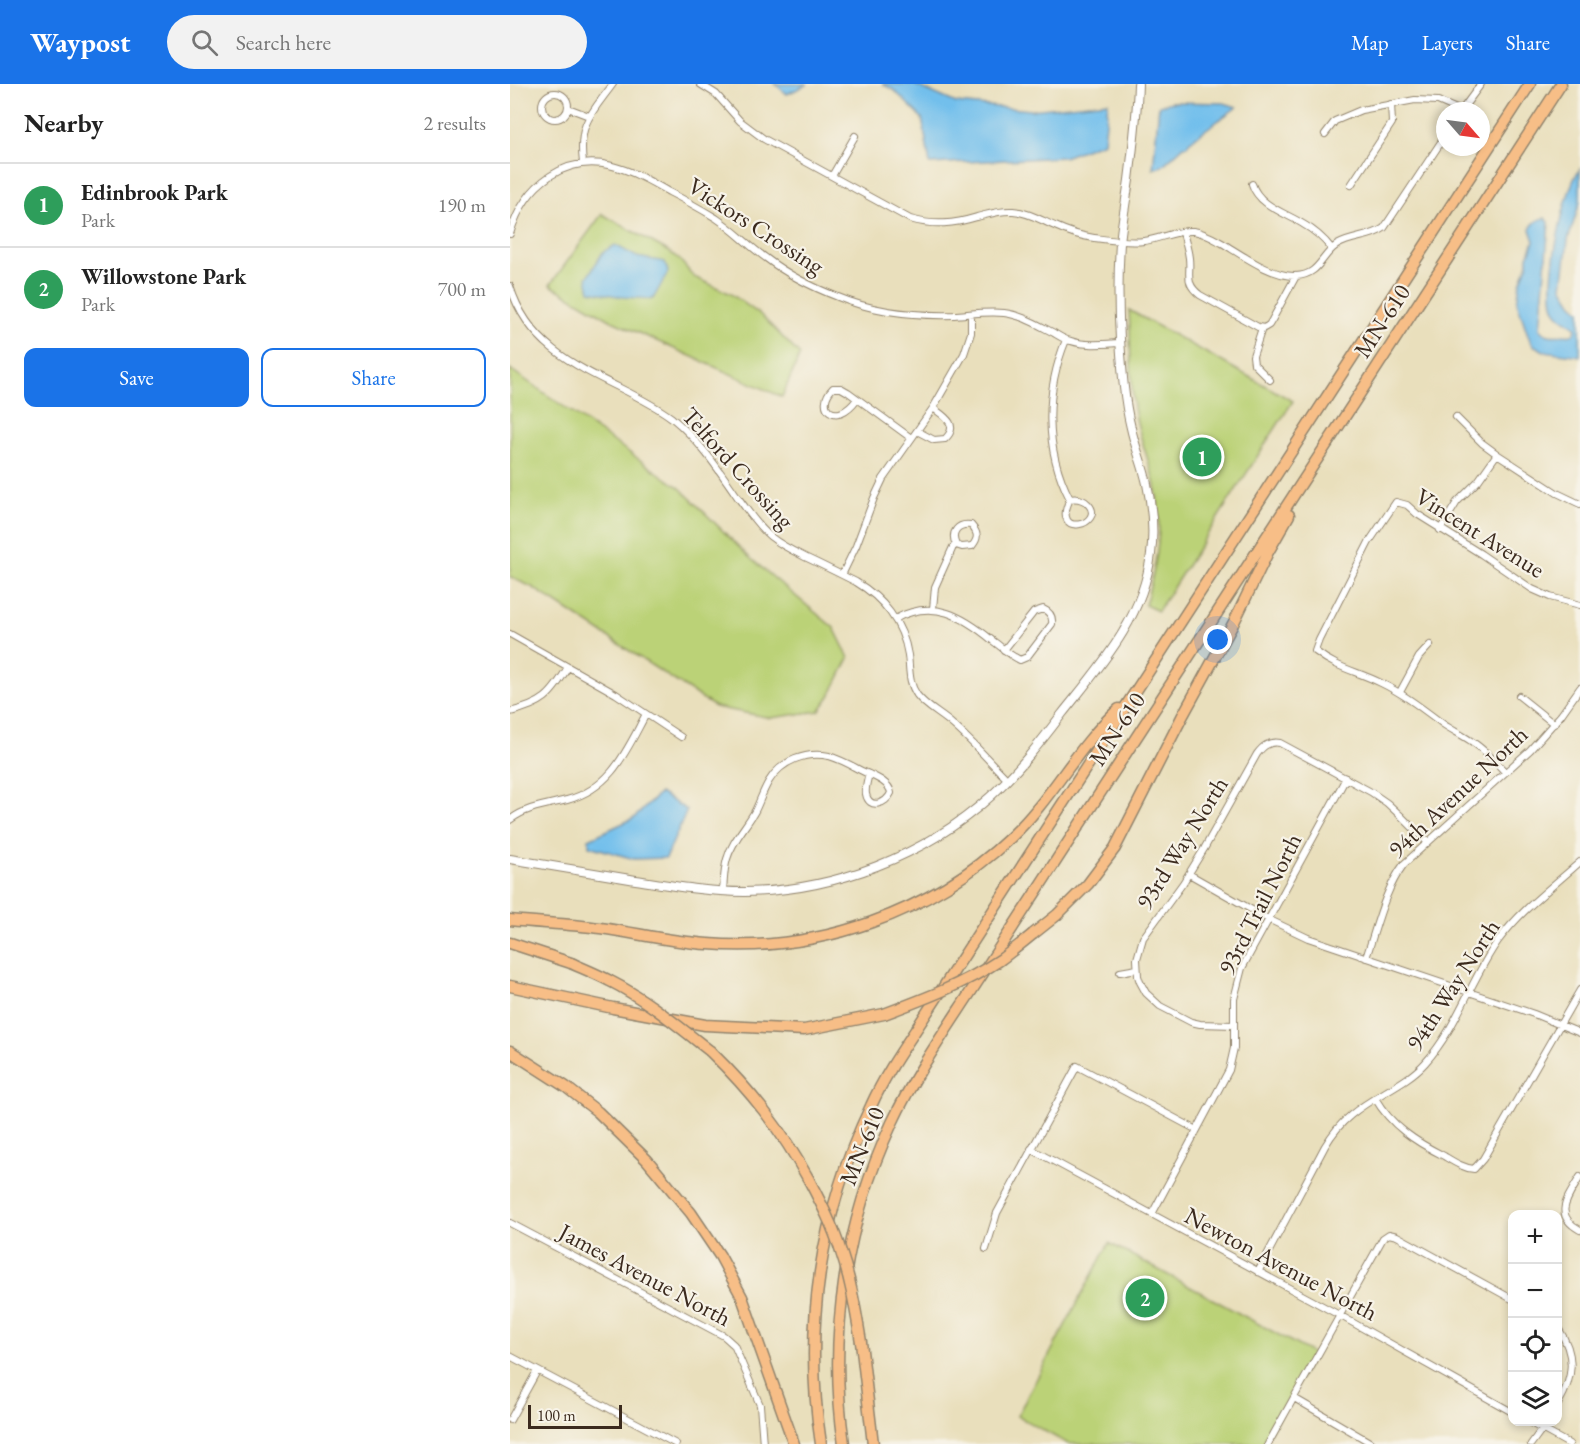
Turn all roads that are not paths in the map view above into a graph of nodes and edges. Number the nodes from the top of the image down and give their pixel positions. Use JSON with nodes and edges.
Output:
{"nodes":[{"id":1,"x":614,"y":84,"type":"edge"},
{"id":2,"x":700,"y":84,"type":"edge"},
{"id":3,"x":1138,"y":84,"type":"edge"},
{"id":4,"x":1481,"y":84,"type":"edge"},
{"id":5,"x":1530,"y":84,"type":"edge"},
{"id":6,"x":1561,"y":84,"type":"edge"},
{"id":7,"x":1440,"y":102,"type":"edge"},
{"id":8,"x":1468,"y":102,"type":"edge"},
{"id":9,"x":1391,"y":104,"type":"junction"},
{"id":10,"x":568,"y":108,"type":"junction"},
{"id":11,"x":589,"y":116,"type":"junction"},
{"id":12,"x":1325,"y":134,"type":"dead end"},
{"id":13,"x":855,"y":136,"type":"dead end"},
{"id":14,"x":1436,"y":150,"type":"edge"},
{"id":15,"x":583,"y":163,"type":"junction"},
{"id":16,"x":832,"y":176,"type":"junction"},
{"id":17,"x":1252,"y":184,"type":"dead end"},
{"id":18,"x":1352,"y":185,"type":"dead end"},
{"id":19,"x":1183,"y":232,"type":"junction"},
{"id":20,"x":510,"y":234,"type":"edge"},
{"id":21,"x":1120,"y":241,"type":"junction"},
{"id":22,"x":1332,"y":249,"type":"junction"},
{"id":23,"x":1296,"y":276,"type":"junction"},
{"id":24,"x":510,"y":286,"type":"edge"},
{"id":25,"x":1417,"y":306,"type":"junction"},
{"id":26,"x":971,"y":314,"type":"junction"},
{"id":27,"x":1262,"y":328,"type":"junction"},
{"id":28,"x":1066,"y":340,"type":"junction"},
{"id":29,"x":1120,"y":343,"type":"junction"},
{"id":30,"x":1270,"y":380,"type":"dead end"},
{"id":31,"x":857,"y":399,"type":"junction"},
{"id":32,"x":933,"y":408,"type":"junction"},
{"id":33,"x":1456,"y":417,"type":"dead end"},
{"id":34,"x":917,"y":430,"type":"junction"},
{"id":35,"x":911,"y":438,"type":"junction"},
{"id":36,"x":1497,"y":454,"type":"junction"},
{"id":37,"x":1070,"y":499,"type":"junction"},
{"id":38,"x":1580,"y":504,"type":"edge"},
{"id":39,"x":1440,"y":530,"type":"junction"},
{"id":40,"x":956,"y":545,"type":"dead end"},
{"id":41,"x":842,"y":575,"type":"junction"},
{"id":42,"x":1580,"y":605,"type":"edge"},
{"id":43,"x":933,"y":609,"type":"junction"},
{"id":44,"x":895,"y":619,"type":"junction"},
{"id":45,"x":510,"y":634,"type":"edge"},
{"id":46,"x":1430,"y":645,"type":"dead end"},
{"id":47,"x":1004,"y":650,"type":"junction"},
{"id":48,"x":568,"y":667,"type":"junction"},
{"id":49,"x":1580,"y":688,"type":"edge"},
{"id":50,"x":1400,"y":692,"type":"junction"},
{"id":51,"x":1519,"y":696,"type":"dead end"},
{"id":52,"x":1130,"y":699,"type":"junction"},
{"id":53,"x":510,"y":712,"type":"edge"},
{"id":54,"x":646,"y":714,"type":"junction"},
{"id":55,"x":1554,"y":724,"type":"junction"},
{"id":56,"x":681,"y":737,"type":"dead end"},
{"id":57,"x":1505,"y":772,"type":"junction"},
{"id":58,"x":869,"y":774,"type":"junction"},
{"id":59,"x":1346,"y":778,"type":"junction"},
{"id":60,"x":1008,"y":780,"type":"junction"},
{"id":61,"x":510,"y":820,"type":"edge"},
{"id":62,"x":1427,"y":843,"type":"junction"},
{"id":63,"x":510,"y":859,"type":"edge"},
{"id":64,"x":1580,"y":862,"type":"edge"},
{"id":65,"x":1189,"y":874,"type":"junction"},
{"id":66,"x":723,"y":891,"type":"junction"},
{"id":67,"x":1268,"y":919,"type":"junction"},
{"id":68,"x":510,"y":920,"type":"edge"},
{"id":69,"x":510,"y":943,"type":"edge"},
{"id":70,"x":1366,"y":958,"type":"junction"},
{"id":71,"x":1137,"y":969,"type":"junction"},
{"id":72,"x":1120,"y":972,"type":"dead end"},
{"id":73,"x":510,"y":986,"type":"edge"},
{"id":74,"x":1580,"y":990,"type":"edge"},
{"id":75,"x":1468,"y":993,"type":"junction"},
{"id":76,"x":1560,"y":1024,"type":"junction"},
{"id":77,"x":1234,"y":1025,"type":"junction"},
{"id":78,"x":1580,"y":1033,"type":"edge"},
{"id":79,"x":510,"y":1051,"type":"edge"},
{"id":80,"x":1375,"y":1098,"type":"junction"},
{"id":81,"x":1197,"y":1130,"type":"junction"},
{"id":82,"x":1031,"y":1149,"type":"junction"},
{"id":83,"x":1580,"y":1177,"type":"edge"},
{"id":84,"x":1152,"y":1214,"type":"junction"},
{"id":85,"x":510,"y":1223,"type":"edge"},
{"id":86,"x":1580,"y":1230,"type":"edge"},
{"id":87,"x":986,"y":1249,"type":"dead end"},
{"id":88,"x":1258,"y":1272,"type":"junction"},
{"id":89,"x":1508,"y":1297,"type":"edge"},
{"id":90,"x":1341,"y":1316,"type":"junction"},
{"id":91,"x":1562,"y":1336,"type":"edge"},
{"id":92,"x":510,"y":1356,"type":"edge"},
{"id":93,"x":537,"y":1371,"type":"junction"},
{"id":94,"x":1562,"y":1395,"type":"edge"},
{"id":95,"x":1294,"y":1398,"type":"junction"},
{"id":96,"x":1508,"y":1410,"type":"edge"},
{"id":97,"x":510,"y":1420,"type":"edge"},
{"id":98,"x":1536,"y":1426,"type":"edge"},
{"id":99,"x":1544,"y":1426,"type":"edge"},
{"id":100,"x":1542,"y":1429,"type":"junction"},
{"id":101,"x":676,"y":1444,"type":"edge"},
{"id":102,"x":763,"y":1444,"type":"edge"},
{"id":103,"x":794,"y":1444,"type":"edge"},
{"id":104,"x":821,"y":1444,"type":"edge"},
{"id":105,"x":844,"y":1444,"type":"edge"},
{"id":106,"x":873,"y":1444,"type":"edge"},
{"id":107,"x":1268,"y":1444,"type":"edge"},
{"id":108,"x":1374,"y":1444,"type":"edge"},
{"id":109,"x":1531,"y":1444,"type":"edge"},
{"id":110,"x":1569,"y":1444,"type":"edge"}],
"edges":[{"from":1,"to":11,"type":"street"},
{"from":2,"to":16,"type":"street"},
{"from":3,"to":21,"type":"street"},
{"from":4,"to":8,"type":"street"},
{"from":5,"to":52,"type":"highway","name":"MN-610"},
{"from":6,"to":25,"type":"highway","name":"MN-610"},
{"from":7,"to":9,"type":"street"},
{"from":9,"to":12,"type":"street"},
{"from":9,"to":18,"type":"street"},
{"from":10,"to":10,"type":"street"},
{"from":10,"to":11,"type":"street"},
{"from":11,"to":15,"type":"street"},
{"from":13,"to":16,"type":"street"},
{"from":14,"to":22,"type":"street"},
{"from":15,"to":20,"type":"street"},
{"from":15,"to":26,"type":"street","name":"Vickors Crossing"},
{"from":16,"to":21,"type":"street"},
{"from":17,"to":22,"type":"street"},
{"from":19,"to":21,"type":"street"},
{"from":19,"to":23,"type":"street"},
{"from":19,"to":27,"type":"street"},
{"from":21,"to":29,"type":"street"},
{"from":22,"to":23,"type":"street"},
{"from":23,"to":27,"type":"street"},
{"from":24,"to":41,"type":"street","name":"Telford Crossing"},
{"from":25,"to":73,"type":"highway","bridge":true},
{"from":25,"to":105,"type":"highway","name":"MN-610"},
{"from":26,"to":28,"type":"street","name":"Vickors Crossing"},
{"from":26,"to":32,"type":"street"},
{"from":27,"to":30,"type":"street"},
{"from":28,"to":29,"type":"street","name":"Vickors Crossing"},
{"from":28,"to":37,"type":"street"},
{"from":29,"to":60,"type":"street"},
{"from":31,"to":31,"type":"street"},
{"from":31,"to":35,"type":"street"},
{"from":32,"to":34,"type":"street"},
{"from":32,"to":34,"type":"street"},
{"from":33,"to":36,"type":"street"},
{"from":34,"to":35,"type":"street"},
{"from":35,"to":41,"type":"street"},
{"from":36,"to":38,"type":"street"},
{"from":36,"to":39,"type":"street"},
{"from":37,"to":37,"type":"street"},
{"from":39,"to":42,"type":"street","name":"Vincent Avenue"},
{"from":39,"to":50,"type":"street","name":"Vincent Avenue"},
{"from":40,"to":43,"type":"street"},
{"from":41,"to":44,"type":"street","name":"Telford Crossing"},
{"from":43,"to":44,"type":"street"},
{"from":43,"to":47,"type":"street"},
{"from":44,"to":60,"type":"street","name":"Telford Crossing"},
{"from":45,"to":48,"type":"street"},
{"from":46,"to":50,"type":"street"},
{"from":47,"to":47,"type":"street"},
{"from":48,"to":53,"type":"street"},
{"from":48,"to":54,"type":"street"},
{"from":49,"to":55,"type":"street","name":"94th Avenue North"},
{"from":50,"to":57,"type":"street"},
{"from":51,"to":55,"type":"street","name":"94th Avenue North"},
{"from":52,"to":68,"type":"highway"},
{"from":52,"to":104,"type":"highway","name":"MN-610"},
{"from":54,"to":56,"type":"street"},
{"from":54,"to":61,"type":"street"},
{"from":55,"to":57,"type":"street","name":"94th Avenue North"},
{"from":57,"to":62,"type":"street","name":"94th Avenue North"},
{"from":58,"to":58,"type":"street"},
{"from":58,"to":66,"type":"street"},
{"from":59,"to":62,"type":"street"},
{"from":59,"to":65,"type":"street","name":"93rd Way North"},
{"from":59,"to":67,"type":"street","name":"93rd Trail North"},
{"from":60,"to":66,"type":"street"},
{"from":62,"to":70,"type":"street","name":"94th Avenue North"},
{"from":63,"to":66,"type":"street"},
{"from":64,"to":75,"type":"street","name":"94th Way North"},
{"from":65,"to":67,"type":"street"},
{"from":65,"to":71,"type":"street","name":"93rd Way North"},
{"from":67,"to":70,"type":"street"},
{"from":67,"to":77,"type":"street","name":"93rd Trail North"},
{"from":69,"to":106,"type":"highway","bridge":true},
{"from":70,"to":75,"type":"street"},
{"from":71,"to":72,"type":"street"},
{"from":71,"to":77,"type":"street"},
{"from":74,"to":76,"type":"street"},
{"from":75,"to":76,"type":"street"},
{"from":75,"to":80,"type":"street","name":"94th Way North"},
{"from":76,"to":78,"type":"street"},
{"from":76,"to":80,"type":"street"},
{"from":77,"to":81,"type":"street","name":"93rd Trail North"},
{"from":79,"to":103,"type":"highway"},
{"from":80,"to":88,"type":"street","name":"94th Way North"},
{"from":81,"to":82,"type":"street"},
{"from":81,"to":84,"type":"street","name":"93rd Trail North"},
{"from":82,"to":84,"type":"street","name":"Newton Avenue North"},
{"from":82,"to":87,"type":"street"},
{"from":83,"to":86,"type":"street"},
{"from":84,"to":88,"type":"street","name":"Newton Avenue North"},
{"from":85,"to":102,"type":"street","name":"James Avenue North"},
{"from":88,"to":90,"type":"street","name":"Newton Avenue North"},
{"from":89,"to":90,"type":"street"},
{"from":90,"to":95,"type":"street"},
{"from":90,"to":96,"type":"street","name":"Newton Avenue North"},
{"from":91,"to":94,"type":"street"},
{"from":92,"to":93,"type":"street"},
{"from":93,"to":97,"type":"street"},
{"from":93,"to":101,"type":"street"},
{"from":95,"to":107,"type":"street"},
{"from":95,"to":108,"type":"street"},
{"from":98,"to":100,"type":"street"},
{"from":99,"to":100,"type":"street"},
{"from":100,"to":109,"type":"street"},
{"from":100,"to":110,"type":"street"}]}
